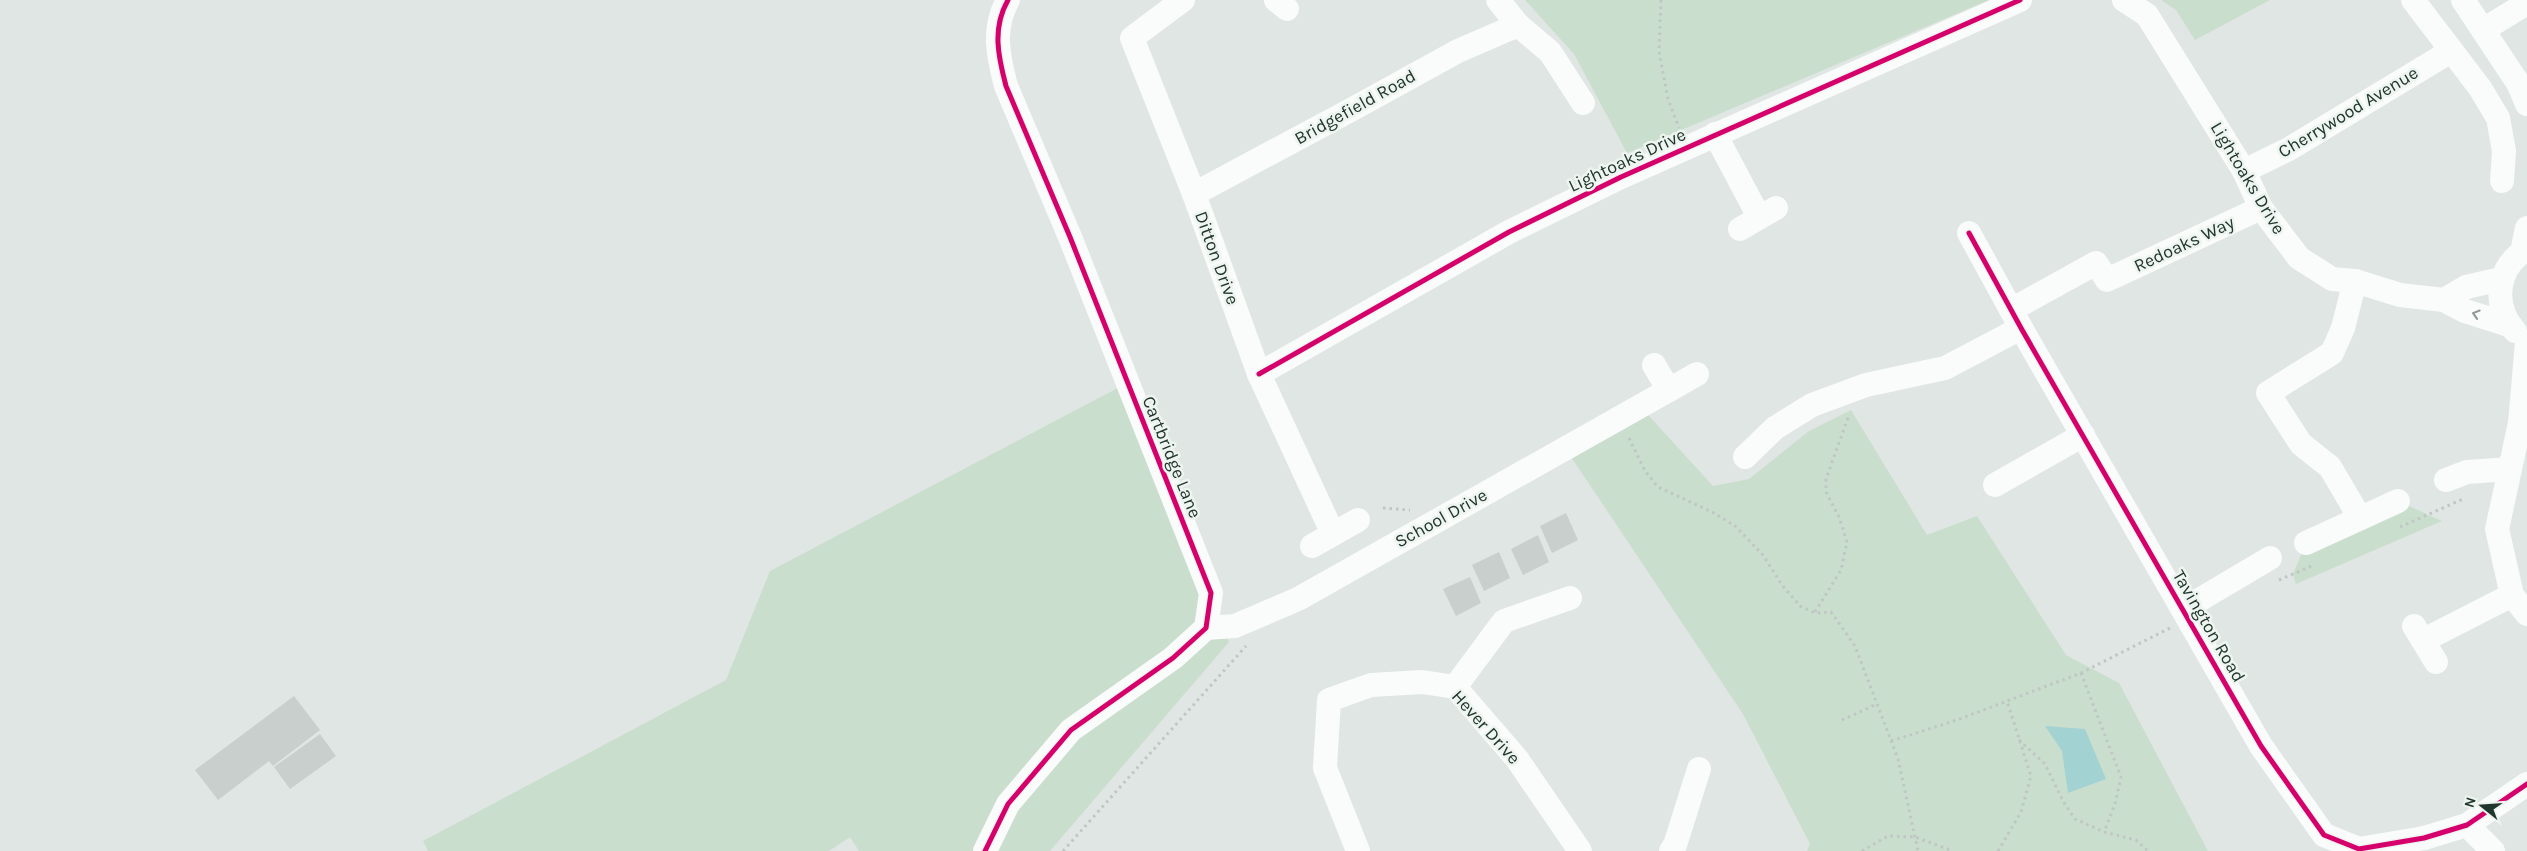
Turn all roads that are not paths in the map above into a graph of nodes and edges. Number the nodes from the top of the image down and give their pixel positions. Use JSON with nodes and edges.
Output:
{"nodes":[{"id":1,"x":1008,"y":0,"type":"edge"},
{"id":2,"x":1183,"y":0,"type":"edge"},
{"id":3,"x":1498,"y":0,"type":"edge"},
{"id":4,"x":2020,"y":0,"type":"edge"},
{"id":5,"x":2124,"y":0,"type":"edge"},
{"id":6,"x":2413,"y":0,"type":"edge"},
{"id":7,"x":2463,"y":0,"type":"edge"},
{"id":8,"x":2527,"y":3,"type":"edge"},
{"id":9,"x":1518,"y":24,"type":"junction"},
{"id":10,"x":2483,"y":30,"type":"junction"},
{"id":11,"x":2451,"y":51,"type":"junction"},
{"id":12,"x":1583,"y":103,"type":"dead end"},
{"id":13,"x":2527,"y":104,"type":"edge"},
{"id":14,"x":1715,"y":134,"type":"junction"},
{"id":15,"x":2244,"y":171,"type":"junction"},
{"id":16,"x":2502,"y":181,"type":"dead end"},
{"id":17,"x":1194,"y":194,"type":"junction"},
{"id":18,"x":2261,"y":208,"type":"junction"},
{"id":19,"x":1758,"y":218,"type":"dead end"},
{"id":20,"x":2527,"y":228,"type":"edge"},
{"id":21,"x":1969,"y":233,"type":"dead end"},
{"id":22,"x":2524,"y":251,"type":"edge"},
{"id":23,"x":2501,"y":279,"type":"junction"},
{"id":24,"x":2355,"y":282,"type":"junction"},
{"id":25,"x":2444,"y":300,"type":"junction"},
{"id":26,"x":2016,"y":319,"type":"junction"},
{"id":27,"x":2509,"y":325,"type":"junction"},
{"id":28,"x":2527,"y":341,"type":"edge"},
{"id":29,"x":1654,"y":365,"type":"dead end"},
{"id":30,"x":1259,"y":374,"type":"junction"},
{"id":31,"x":1697,"y":374,"type":"dead end"},
{"id":32,"x":1669,"y":390,"type":"junction"},
{"id":33,"x":2523,"y":417,"type":"edge"},
{"id":34,"x":2083,"y":435,"type":"junction"},
{"id":35,"x":1745,"y":457,"type":"dead end"},
{"id":36,"x":2510,"y":469,"type":"junction"},
{"id":37,"x":2446,"y":480,"type":"dead end"},
{"id":38,"x":1995,"y":485,"type":"dead end"},
{"id":39,"x":2398,"y":501,"type":"dead end"},
{"id":40,"x":2360,"y":518,"type":"junction"},
{"id":41,"x":1358,"y":520,"type":"dead end"},
{"id":42,"x":1333,"y":534,"type":"junction"},
{"id":43,"x":2306,"y":543,"type":"dead end"},
{"id":44,"x":1312,"y":546,"type":"dead end"},
{"id":45,"x":2270,"y":558,"type":"dead end"},
{"id":46,"x":2512,"y":595,"type":"junction"},
{"id":47,"x":1570,"y":598,"type":"dead end"},
{"id":48,"x":2187,"y":613,"type":"junction"},
{"id":49,"x":2527,"y":614,"type":"edge"},
{"id":50,"x":1206,"y":628,"type":"junction"},
{"id":51,"x":2436,"y":662,"type":"dead end"},
{"id":52,"x":1455,"y":687,"type":"junction"},
{"id":53,"x":1699,"y":769,"type":"dead end"},
{"id":54,"x":2527,"y":784,"type":"edge"},
{"id":55,"x":2467,"y":825,"type":"junction"},
{"id":56,"x":2338,"y":846,"type":"edge"},
{"id":57,"x":1351,"y":849,"type":"edge"},
{"id":58,"x":985,"y":851,"type":"edge"},
{"id":59,"x":1580,"y":851,"type":"edge"},
{"id":60,"x":1671,"y":851,"type":"edge"},
{"id":61,"x":2493,"y":851,"type":"edge"}],
"edges":[{"from":1,"to":50,"type":"street","name":"Cartbridge Lane"},
{"from":2,"to":17,"type":"street","name":"Ditton Drive"},
{"from":3,"to":9,"type":"street"},
{"from":4,"to":14,"type":"street","name":"Lightoaks Drive"},
{"from":5,"to":15,"type":"street","name":"Lightoaks Drive"},
{"from":6,"to":11,"type":"street"},
{"from":7,"to":10,"type":"street"},
{"from":8,"to":10,"type":"street"},
{"from":9,"to":12,"type":"street"},
{"from":9,"to":17,"type":"street","name":"Bridgefield Road"},
{"from":10,"to":13,"type":"street"},
{"from":11,"to":15,"type":"street","name":"Cherrywood Avenue"},
{"from":11,"to":16,"type":"street"},
{"from":14,"to":19,"type":"street"},
{"from":14,"to":30,"type":"street","name":"Lightoaks Drive"},
{"from":15,"to":18,"type":"street","name":"Lightoaks Drive"},
{"from":17,"to":30,"type":"street","name":"Ditton Drive"},
{"from":18,"to":24,"type":"street","name":"Lightoaks Drive"},
{"from":18,"to":26,"type":"street","name":"Redoaks Way"},
{"from":20,"to":22,"type":"street"},
{"from":21,"to":26,"type":"street","name":"Tavington Road"},
{"from":22,"to":23,"type":"street"},
{"from":23,"to":25,"type":"street"},
{"from":23,"to":27,"type":"street"},
{"from":24,"to":25,"type":"street","name":"Lightoaks Drive"},
{"from":24,"to":40,"type":"street"},
{"from":27,"to":25,"type":"street","name":"Lightoaks Drive","one_way":true},
{"from":26,"to":34,"type":"street","name":"Tavington Road"},
{"from":26,"to":35,"type":"street"},
{"from":27,"to":28,"type":"street"},
{"from":28,"to":33,"type":"street"},
{"from":29,"to":32,"type":"street"},
{"from":30,"to":42,"type":"street","name":"Ditton Drive"},
{"from":31,"to":32,"type":"street","name":"School Drive"},
{"from":32,"to":50,"type":"street","name":"School Drive"},
{"from":33,"to":36,"type":"street"},
{"from":34,"to":38,"type":"street"},
{"from":34,"to":48,"type":"street","name":"Tavington Road"},
{"from":36,"to":37,"type":"street"},
{"from":36,"to":46,"type":"street"},
{"from":39,"to":40,"type":"street"},
{"from":40,"to":43,"type":"street"},
{"from":41,"to":42,"type":"street"},
{"from":42,"to":44,"type":"street"},
{"from":45,"to":48,"type":"street"},
{"from":46,"to":49,"type":"street"},
{"from":46,"to":51,"type":"street"},
{"from":47,"to":52,"type":"street"},
{"from":48,"to":56,"type":"street","name":"Tavington Road"},
{"from":50,"to":58,"type":"street"},
{"from":52,"to":57,"type":"street","name":"Hever Drive"},
{"from":52,"to":59,"type":"street","name":"Hever Drive"},
{"from":53,"to":60,"type":"street"},
{"from":54,"to":55,"type":"street","name":"Tavington Road"},
{"from":55,"to":56,"type":"street","name":"Tavington Road"},
{"from":55,"to":61,"type":"street"}]}
